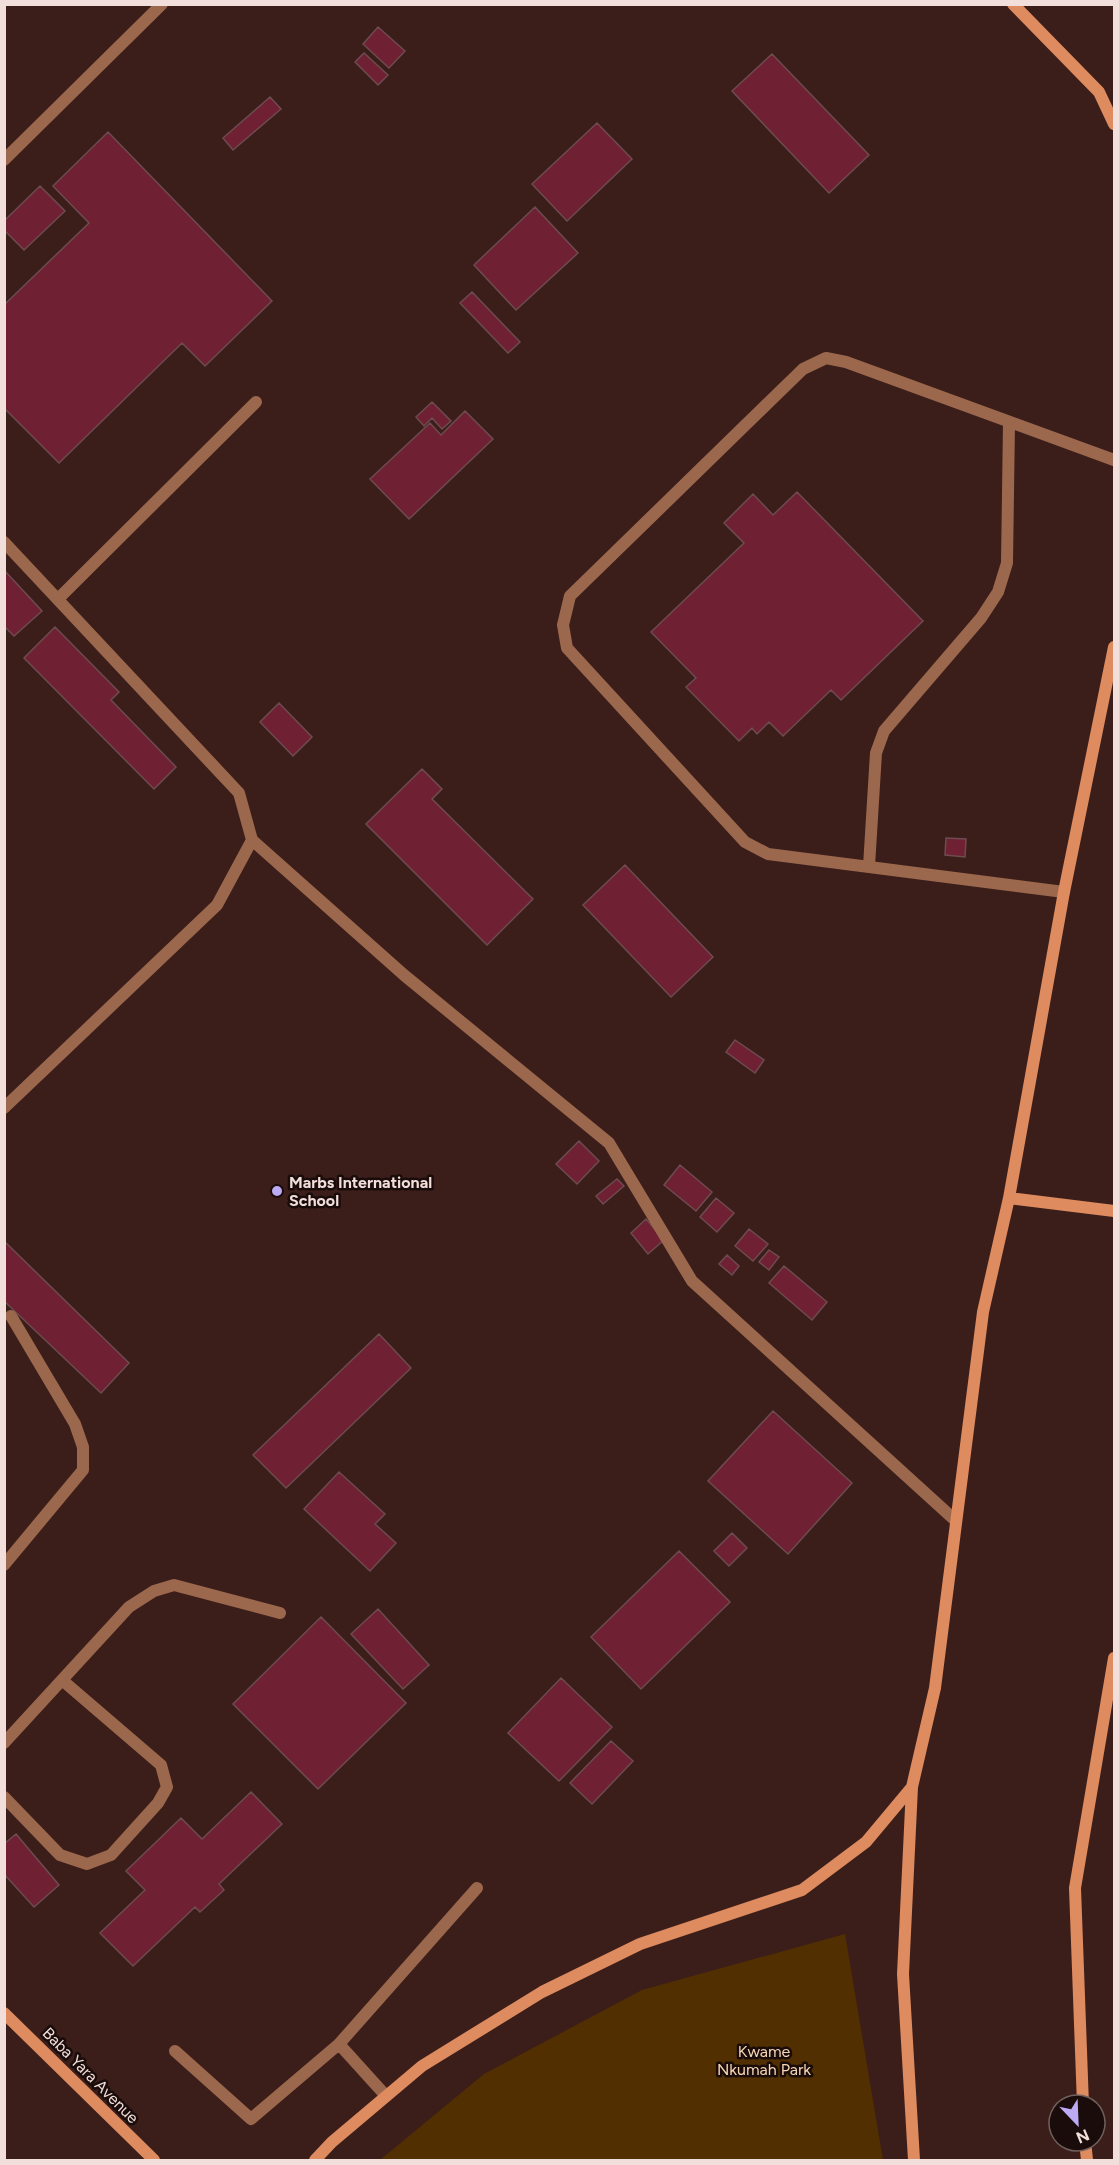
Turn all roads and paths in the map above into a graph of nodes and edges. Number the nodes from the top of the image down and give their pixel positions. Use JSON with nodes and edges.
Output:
{"nodes":[{"id":1,"x":162,"y":4,"type":"edge"},
{"id":2,"x":1013,"y":4,"type":"edge"},
{"id":3,"x":1099,"y":92,"type":"junction"},
{"id":4,"x":1114,"y":106,"type":"edge"},
{"id":5,"x":1114,"y":124,"type":"edge"},
{"id":6,"x":4,"y":160,"type":"edge"},
{"id":7,"x":256,"y":402,"type":"dead end"},
{"id":8,"x":1009,"y":422,"type":"junction"},
{"id":9,"x":1114,"y":460,"type":"edge"},
{"id":10,"x":4,"y":542,"type":"edge"},
{"id":11,"x":58,"y":599,"type":"junction"},
{"id":12,"x":1114,"y":647,"type":"edge"},
{"id":13,"x":252,"y":840,"type":"junction"},
{"id":14,"x":869,"y":866,"type":"junction"},
{"id":15,"x":1064,"y":892,"type":"junction"},
{"id":16,"x":4,"y":1108,"type":"edge"},
{"id":17,"x":1009,"y":1198,"type":"junction"},
{"id":18,"x":1114,"y":1211,"type":"edge"},
{"id":19,"x":11,"y":1316,"type":"dead end"},
{"id":20,"x":956,"y":1521,"type":"junction"},
{"id":21,"x":4,"y":1566,"type":"edge"},
{"id":22,"x":280,"y":1613,"type":"dead end"},
{"id":23,"x":1114,"y":1658,"type":"edge"},
{"id":24,"x":63,"y":1680,"type":"junction"},
{"id":25,"x":4,"y":1743,"type":"edge"},
{"id":26,"x":912,"y":1787,"type":"junction"},
{"id":27,"x":4,"y":1797,"type":"edge"},
{"id":28,"x":477,"y":1888,"type":"dead end"},
{"id":29,"x":4,"y":2013,"type":"edge"},
{"id":30,"x":339,"y":2044,"type":"junction"},
{"id":31,"x":174,"y":2051,"type":"dead end"},
{"id":32,"x":1083,"y":2093,"type":"edge"},
{"id":33,"x":386,"y":2096,"type":"junction"},
{"id":34,"x":154,"y":2160,"type":"edge"},
{"id":35,"x":315,"y":2160,"type":"edge"},
{"id":36,"x":914,"y":2160,"type":"edge"}],
"edges":[{"from":1,"to":6,"type":"street"},
{"from":2,"to":3,"type":"main road"},
{"from":3,"to":4,"type":"main road"},
{"from":3,"to":5,"type":"main road"},
{"from":7,"to":11,"type":"street"},
{"from":8,"to":9,"type":"street"},
{"from":8,"to":14,"type":"street"},
{"from":8,"to":14,"type":"street"},
{"from":10,"to":11,"type":"street"},
{"from":11,"to":13,"type":"street"},
{"from":12,"to":15,"type":"main road"},
{"from":13,"to":16,"type":"street"},
{"from":13,"to":20,"type":"street"},
{"from":14,"to":15,"type":"street"},
{"from":15,"to":17,"type":"main road"},
{"from":17,"to":18,"type":"main road"},
{"from":17,"to":20,"type":"main road"},
{"from":19,"to":21,"type":"street"},
{"from":20,"to":26,"type":"main road"},
{"from":22,"to":24,"type":"street"},
{"from":23,"to":32,"type":"main road"},
{"from":24,"to":25,"type":"street"},
{"from":24,"to":27,"type":"street"},
{"from":26,"to":33,"type":"main road"},
{"from":26,"to":36,"type":"main road"},
{"from":28,"to":30,"type":"street"},
{"from":29,"to":34,"type":"main road","name":"Baba Yara Avenue"},
{"from":30,"to":31,"type":"street"},
{"from":30,"to":33,"type":"street"},
{"from":33,"to":35,"type":"main road"}]}
